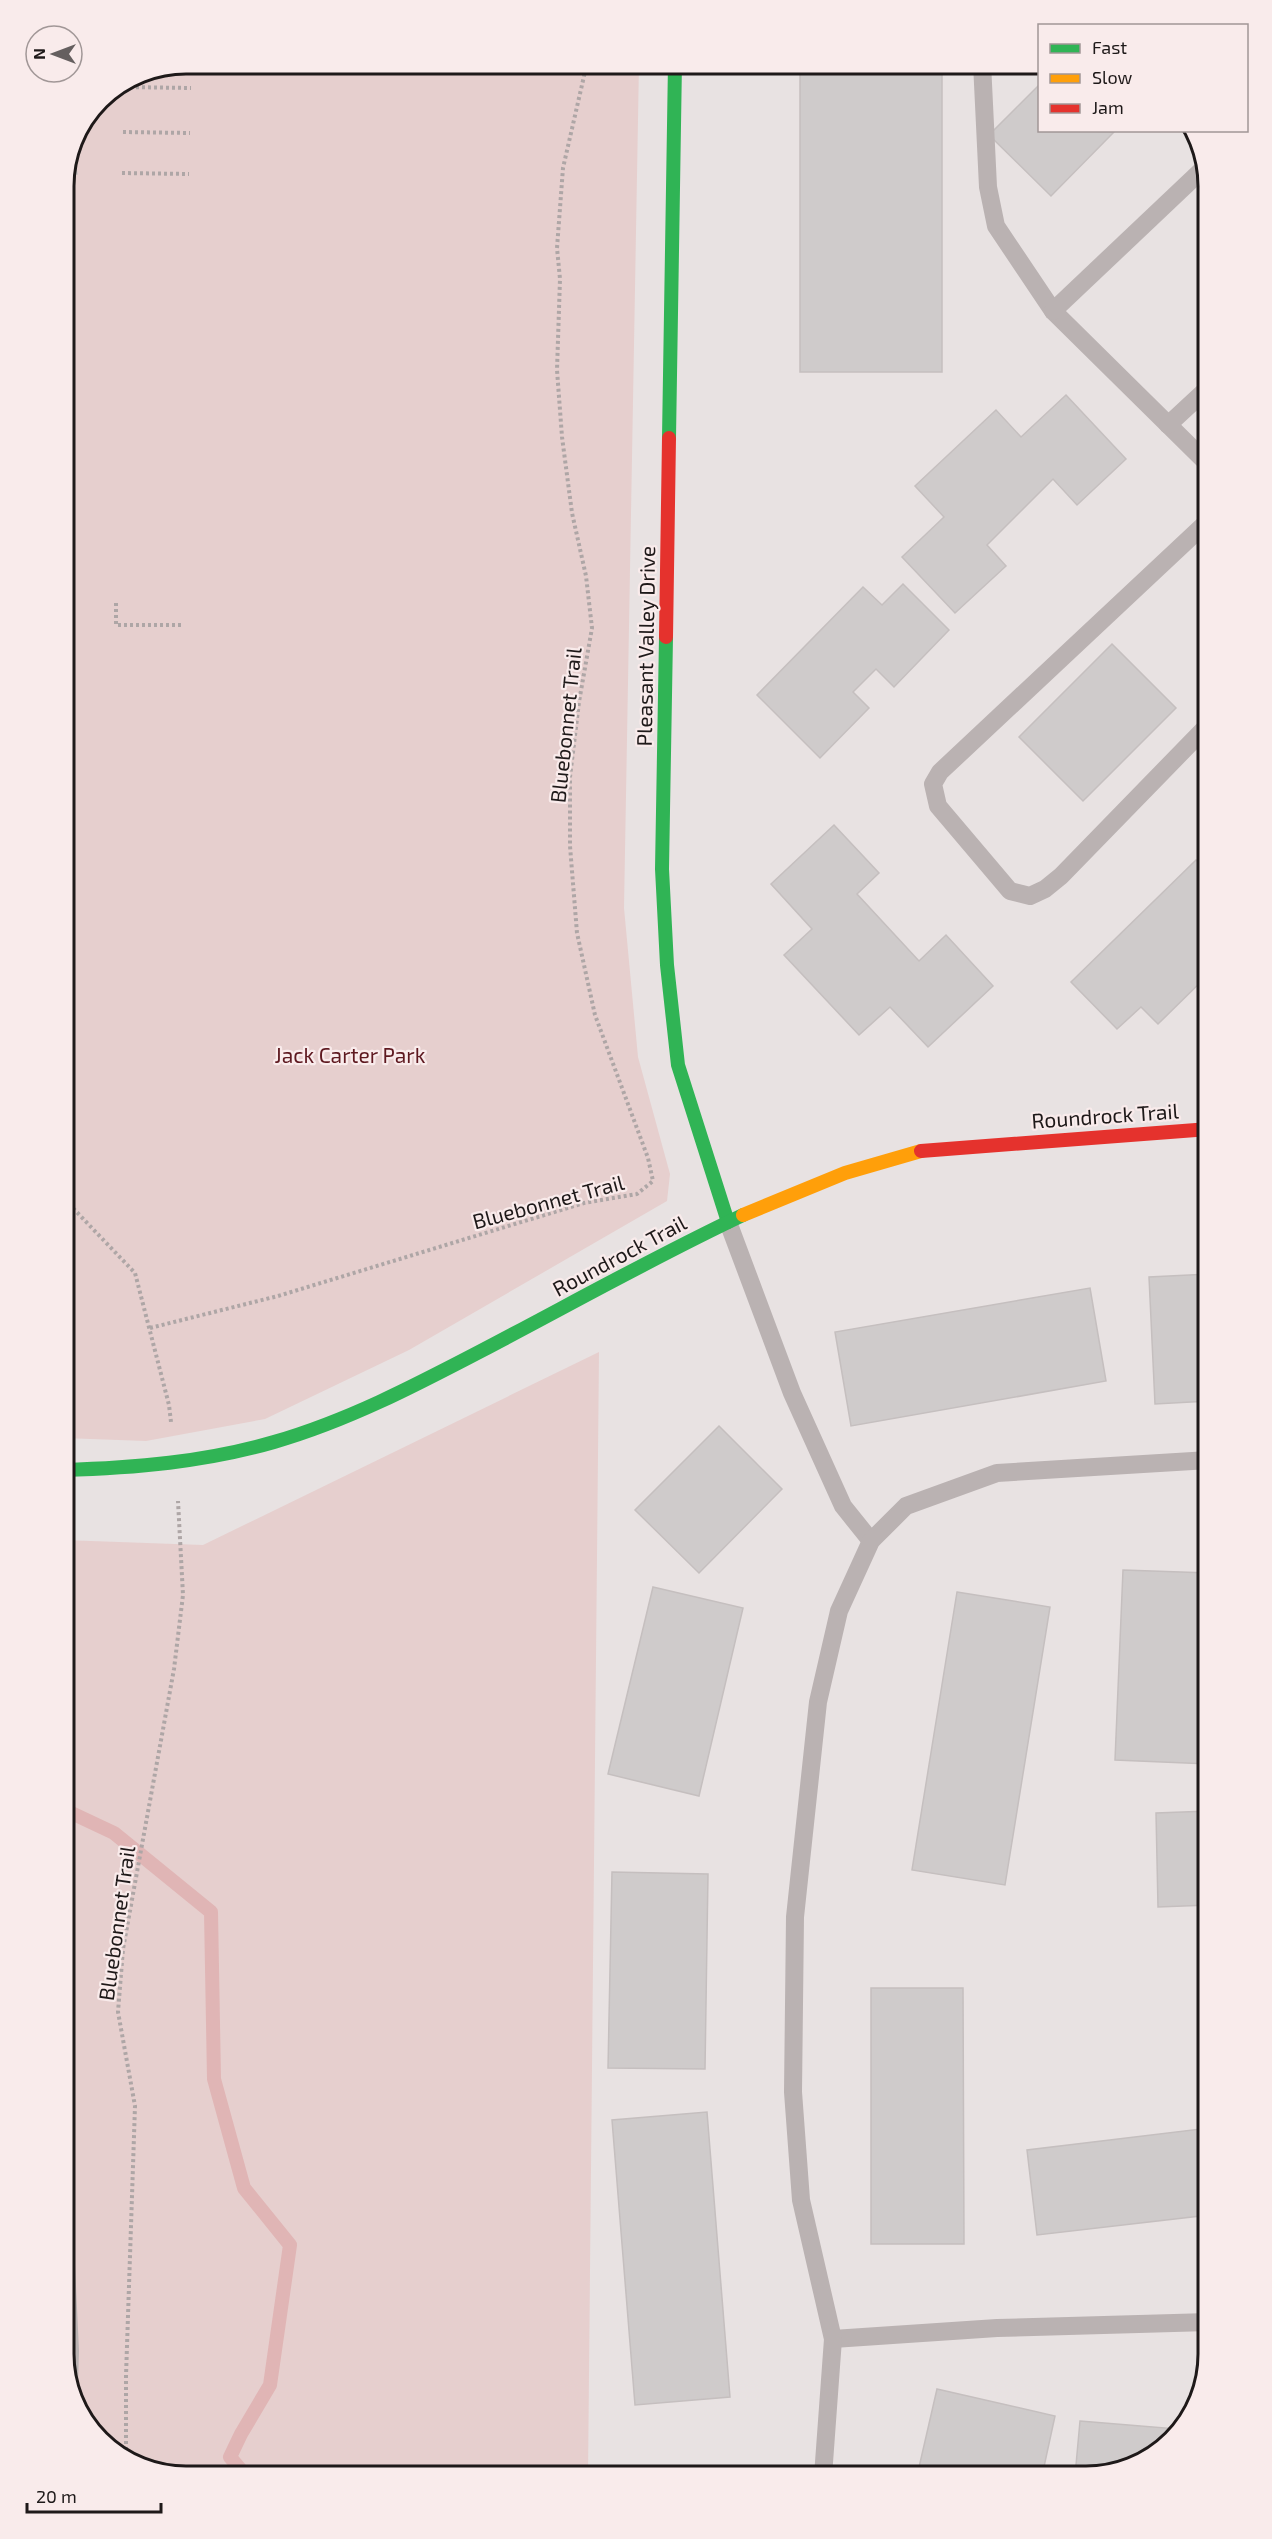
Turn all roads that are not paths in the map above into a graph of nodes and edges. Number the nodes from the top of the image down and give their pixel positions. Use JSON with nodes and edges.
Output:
{"nodes":[{"id":1,"x":675,"y":74,"type":"edge"},
{"id":2,"x":983,"y":74,"type":"edge"},
{"id":3,"x":1197,"y":174,"type":"edge"},
{"id":4,"x":1053,"y":311,"type":"junction"},
{"id":5,"x":1198,"y":397,"type":"edge"},
{"id":6,"x":1168,"y":425,"type":"junction"},
{"id":7,"x":1198,"y":454,"type":"edge"},
{"id":8,"x":1198,"y":530,"type":"edge"},
{"id":9,"x":1198,"y":735,"type":"edge"},
{"id":10,"x":1198,"y":1130,"type":"edge"},
{"id":11,"x":728,"y":1222,"type":"junction"},
{"id":12,"x":1198,"y":1461,"type":"edge"},
{"id":13,"x":74,"y":1470,"type":"edge"},
{"id":14,"x":871,"y":1542,"type":"junction"},
{"id":15,"x":1198,"y":2322,"type":"edge"},
{"id":16,"x":833,"y":2339,"type":"junction"},
{"id":17,"x":824,"y":2466,"type":"edge"}],
"edges":[{"from":1,"to":11,"type":"street","name":"Pleasant Valley Drive"},
{"from":2,"to":4,"type":"lane"},
{"from":3,"to":4,"type":"lane"},
{"from":4,"to":6,"type":"lane"},
{"from":5,"to":6,"type":"lane"},
{"from":6,"to":7,"type":"lane"},
{"from":8,"to":9,"type":"lane"},
{"from":10,"to":11,"type":"street","name":"Roundrock Trail"},
{"from":11,"to":13,"type":"street","name":"Roundrock Trail"},
{"from":11,"to":14,"type":"lane"},
{"from":12,"to":14,"type":"lane"},
{"from":14,"to":16,"type":"lane"},
{"from":15,"to":16,"type":"lane"},
{"from":16,"to":17,"type":"lane"}]}
